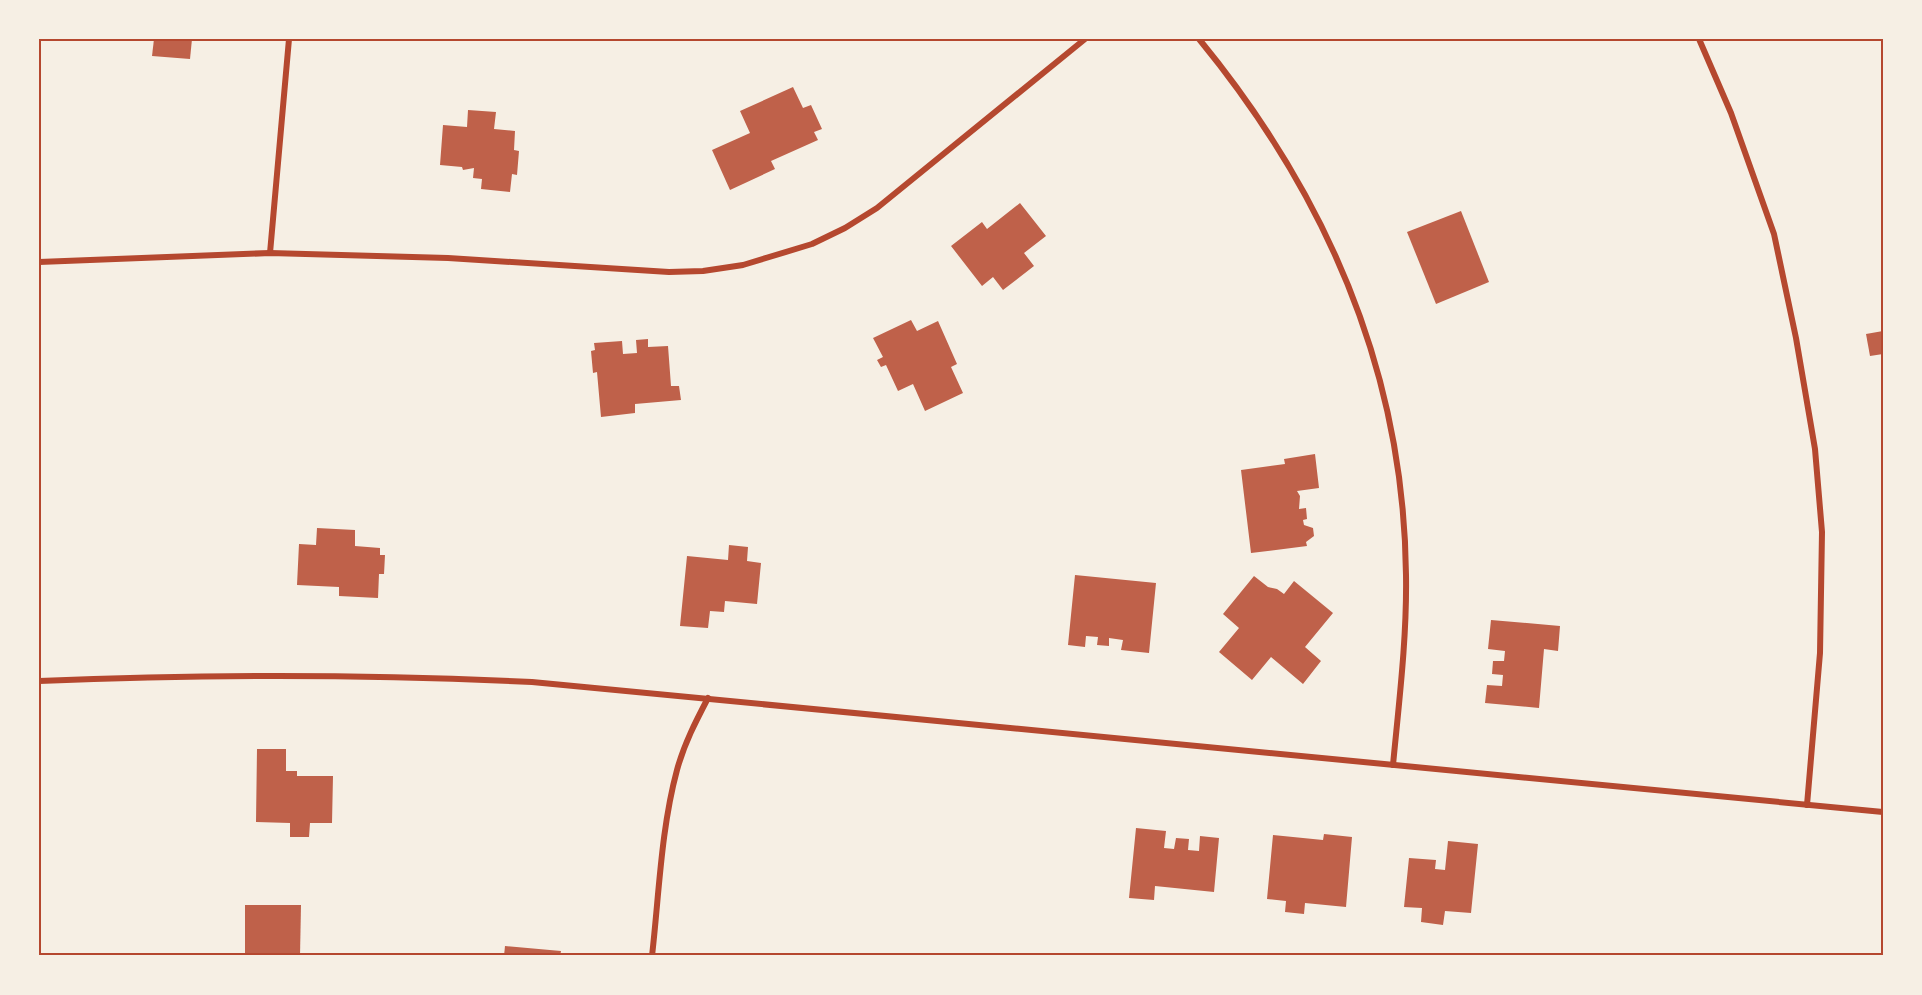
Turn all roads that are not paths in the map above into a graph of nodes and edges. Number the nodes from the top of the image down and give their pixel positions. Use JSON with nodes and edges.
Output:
{"nodes":[{"id":1,"x":289,"y":39,"type":"edge"},
{"id":2,"x":1084,"y":39,"type":"edge"},
{"id":3,"x":1199,"y":39,"type":"edge"},
{"id":4,"x":1699,"y":39,"type":"edge"},
{"id":5,"x":270,"y":254,"type":"junction"},
{"id":6,"x":39,"y":262,"type":"edge"},
{"id":7,"x":39,"y":681,"type":"edge"},
{"id":8,"x":708,"y":698,"type":"junction"},
{"id":9,"x":1393,"y":765,"type":"junction"},
{"id":10,"x":1807,"y":805,"type":"junction"},
{"id":11,"x":1883,"y":812,"type":"edge"},
{"id":12,"x":652,"y":956,"type":"edge"}],
"edges":[{"from":1,"to":5,"type":"street"},
{"from":2,"to":5,"type":"street"},
{"from":3,"to":9,"type":"street"},
{"from":4,"to":10,"type":"street"},
{"from":5,"to":6,"type":"street"},
{"from":7,"to":8,"type":"street"},
{"from":8,"to":9,"type":"street"},
{"from":8,"to":12,"type":"street"},
{"from":9,"to":10,"type":"street"},
{"from":10,"to":11,"type":"street"}]}
